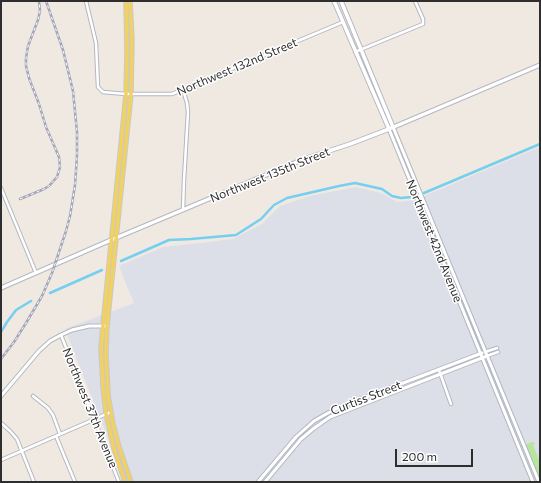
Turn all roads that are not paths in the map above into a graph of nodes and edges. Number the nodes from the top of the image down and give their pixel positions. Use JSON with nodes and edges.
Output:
{"nodes":[{"id":1,"x":86,"y":1,"type":"edge"},
{"id":2,"x":126,"y":1,"type":"edge"},
{"id":3,"x":130,"y":1,"type":"edge"},
{"id":4,"x":334,"y":1,"type":"edge"},
{"id":5,"x":341,"y":1,"type":"edge"},
{"id":6,"x":415,"y":1,"type":"edge"},
{"id":7,"x":349,"y":20,"type":"junction"},
{"id":8,"x":343,"y":22,"type":"junction"},
{"id":9,"x":361,"y":49,"type":"junction"},
{"id":10,"x":355,"y":52,"type":"junction"},
{"id":11,"x":540,"y":65,"type":"edge"},
{"id":12,"x":183,"y":90,"type":"junction"},
{"id":13,"x":126,"y":94,"type":"junction"},
{"id":14,"x":131,"y":94,"type":"junction"},
{"id":15,"x":393,"y":127,"type":"junction"},
{"id":16,"x":389,"y":129,"type":"junction"},
{"id":17,"x":1,"y":188,"type":"edge"},
{"id":18,"x":422,"y":199,"type":"junction"},
{"id":19,"x":418,"y":201,"type":"junction"},
{"id":20,"x":183,"y":210,"type":"junction"},
{"id":21,"x":116,"y":238,"type":"junction"},
{"id":22,"x":111,"y":240,"type":"junction"},
{"id":23,"x":36,"y":273,"type":"junction"},
{"id":24,"x":454,"y":276,"type":"junction"},
{"id":25,"x":449,"y":279,"type":"junction"},
{"id":26,"x":1,"y":288,"type":"edge"},
{"id":27,"x":105,"y":325,"type":"junction"},
{"id":28,"x":61,"y":335,"type":"junction"},
{"id":29,"x":497,"y":348,"type":"dead end"},
{"id":30,"x":498,"y":352,"type":"dead end"},
{"id":31,"x":486,"y":354,"type":"junction"},
{"id":32,"x":481,"y":356,"type":"junction"},
{"id":33,"x":438,"y":370,"type":"junction"},
{"id":34,"x":440,"y":375,"type":"junction"},
{"id":35,"x":1,"y":396,"type":"edge"},
{"id":36,"x":33,"y":396,"type":"dead end"},
{"id":37,"x":451,"y":404,"type":"dead end"},
{"id":38,"x":111,"y":412,"type":"junction"},
{"id":39,"x":106,"y":414,"type":"junction"},
{"id":40,"x":95,"y":419,"type":"junction"},
{"id":41,"x":1,"y":423,"type":"edge"},
{"id":42,"x":304,"y":430,"type":"junction"},
{"id":43,"x":60,"y":434,"type":"junction"},
{"id":44,"x":307,"y":434,"type":"junction"},
{"id":45,"x":56,"y":436,"type":"junction"},
{"id":46,"x":523,"y":443,"type":"junction"},
{"id":47,"x":518,"y":445,"type":"junction"},
{"id":48,"x":22,"y":451,"type":"junction"},
{"id":49,"x":1,"y":460,"type":"edge"},
{"id":50,"x":34,"y":482,"type":"edge"},
{"id":51,"x":75,"y":482,"type":"edge"},
{"id":52,"x":119,"y":482,"type":"edge"},
{"id":53,"x":125,"y":482,"type":"edge"},
{"id":54,"x":131,"y":482,"type":"edge"},
{"id":55,"x":258,"y":482,"type":"edge"},
{"id":56,"x":265,"y":482,"type":"edge"},
{"id":57,"x":533,"y":482,"type":"edge"},
{"id":58,"x":539,"y":482,"type":"edge"}],
"edges":[{"from":1,"to":13,"type":"street","name":"Northwest 132nd Street"},
{"from":2,"to":13,"type":"main road"},
{"from":3,"to":14,"type":"main road"},
{"from":4,"to":8,"type":"main road","name":"Northwest 42nd Avenue"},
{"from":5,"to":7,"type":"main road","name":"Northwest 42nd Avenue"},
{"from":6,"to":9,"type":"street"},
{"from":7,"to":8,"type":"main road"},
{"from":7,"to":9,"type":"main road","name":"Northwest 42nd Avenue"},
{"from":8,"to":10,"type":"main road","name":"Northwest 42nd Avenue"},
{"from":8,"to":12,"type":"street","name":"Northwest 132nd Street"},
{"from":9,"to":10,"type":"street"},
{"from":9,"to":15,"type":"main road","name":"Northwest 42nd Avenue"},
{"from":10,"to":16,"type":"main road","name":"Northwest 42nd Avenue"},
{"from":11,"to":15,"type":"main road","name":"Northwest 135th Street"},
{"from":12,"to":14,"type":"street","name":"Northwest 132nd Street"},
{"from":12,"to":20,"type":"street"},
{"from":13,"to":14,"type":"street","name":"Northwest 132nd Street"},
{"from":13,"to":22,"type":"main road"},
{"from":14,"to":21,"type":"main road"},
{"from":15,"to":16,"type":"main road","name":"Northwest 135th Street"},
{"from":15,"to":18,"type":"street","name":"Northwest 42nd Avenue"},
{"from":16,"to":19,"type":"street","name":"Northwest 42nd Avenue"},
{"from":16,"to":20,"type":"main road","name":"Northwest 135th Street"},
{"from":17,"to":23,"type":"street"},
{"from":18,"to":19,"type":"street"},
{"from":18,"to":24,"type":"street","name":"Northwest 42nd Avenue"},
{"from":19,"to":25,"type":"street","name":"Northwest 42nd Avenue"},
{"from":20,"to":21,"type":"main road","name":"Northwest 135th Street"},
{"from":21,"to":22,"type":"main road","name":"Northwest 135th Street"},
{"from":21,"to":27,"type":"main road"},
{"from":22,"to":23,"type":"main road","name":"Northwest 135th Street"},
{"from":22,"to":27,"type":"main road"},
{"from":23,"to":26,"type":"main road","name":"Northwest 135th Street"},
{"from":24,"to":25,"type":"street"},
{"from":24,"to":31,"type":"street","name":"Northwest 42nd Avenue"},
{"from":25,"to":32,"type":"street","name":"Northwest 42nd Avenue"},
{"from":27,"to":28,"type":"street"},
{"from":27,"to":38,"type":"main road"},
{"from":27,"to":39,"type":"main road"},
{"from":28,"to":35,"type":"street"},
{"from":28,"to":40,"type":"street","name":"Northwest 37th Avenue"},
{"from":29,"to":31,"type":"street","name":"Curtiss Street"},
{"from":30,"to":31,"type":"street","name":"Curtiss Street"},
{"from":31,"to":32,"type":"street","name":"Curtiss Street"},
{"from":31,"to":46,"type":"street","name":"Northwest 42nd Avenue"},
{"from":32,"to":33,"type":"street","name":"Curtiss Street"},
{"from":32,"to":34,"type":"street","name":"Curtiss Street"},
{"from":32,"to":47,"type":"street","name":"Northwest 42nd Avenue"},
{"from":33,"to":34,"type":"street"},
{"from":33,"to":42,"type":"street","name":"Curtiss Street"},
{"from":34,"to":37,"type":"street"},
{"from":34,"to":44,"type":"street","name":"Curtiss Street"},
{"from":36,"to":43,"type":"street"},
{"from":38,"to":39,"type":"street"},
{"from":38,"to":54,"type":"main road"},
{"from":39,"to":40,"type":"street"},
{"from":39,"to":53,"type":"main road"},
{"from":40,"to":43,"type":"street"},
{"from":40,"to":52,"type":"street","name":"Northwest 37th Avenue"},
{"from":41,"to":48,"type":"street"},
{"from":42,"to":44,"type":"street"},
{"from":42,"to":55,"type":"street","name":"Curtiss Street"},
{"from":43,"to":45,"type":"street"},
{"from":44,"to":56,"type":"street","name":"Curtiss Street"},
{"from":45,"to":48,"type":"street"},
{"from":45,"to":51,"type":"street"},
{"from":46,"to":47,"type":"street"},
{"from":46,"to":58,"type":"street","name":"Northwest 42nd Avenue"},
{"from":47,"to":57,"type":"street","name":"Northwest 42nd Avenue"},
{"from":48,"to":49,"type":"street"},
{"from":48,"to":50,"type":"street"}]}
